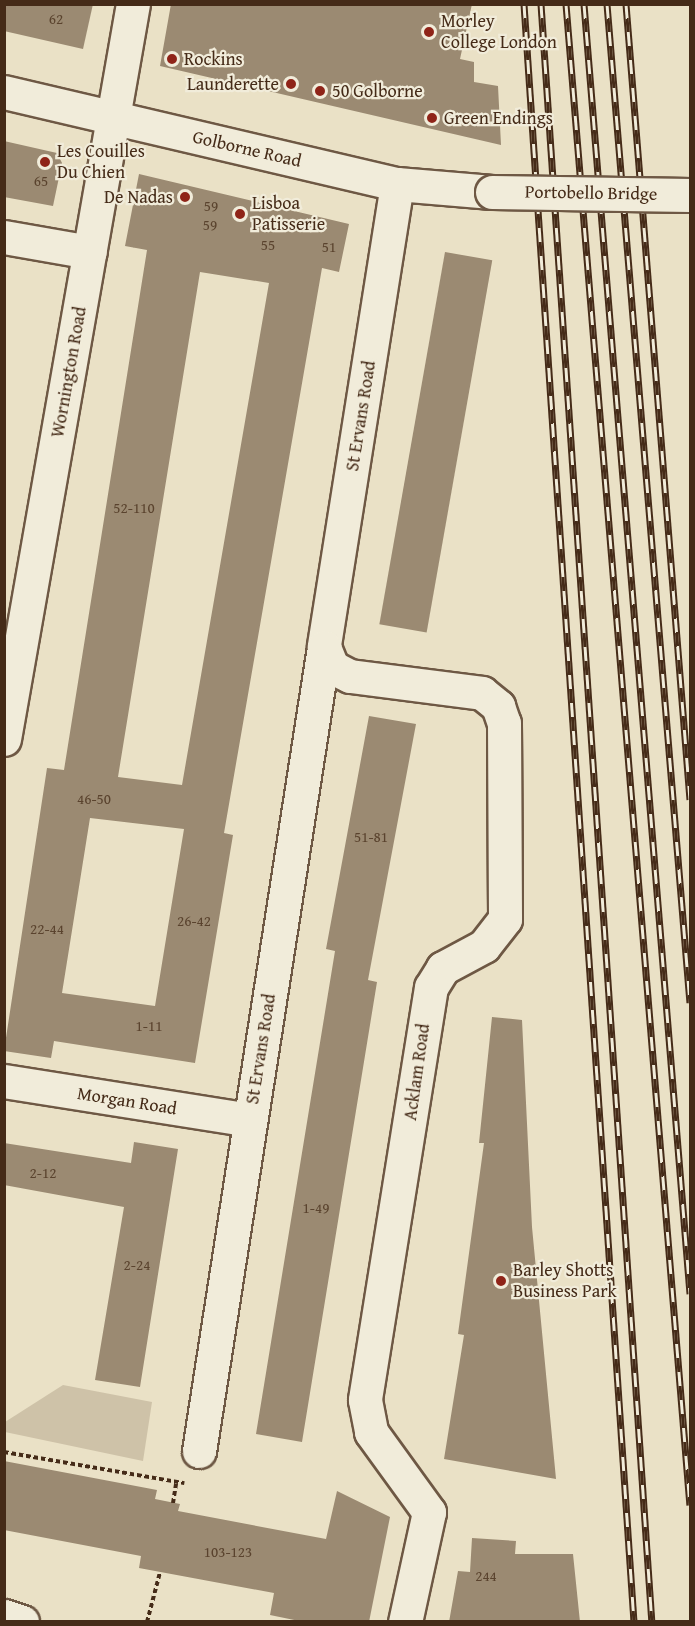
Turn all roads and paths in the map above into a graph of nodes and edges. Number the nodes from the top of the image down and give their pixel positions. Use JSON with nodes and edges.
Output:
{"nodes":[{"id":1,"x":134,"y":4,"type":"edge"},
{"id":2,"x":4,"y":92,"type":"edge"},
{"id":3,"x":114,"y":117,"type":"junction"},
{"id":4,"x":397,"y":184,"type":"junction"},
{"id":5,"x":492,"y":192,"type":"joint"},
{"id":6,"x":690,"y":195,"type":"edge"},
{"id":7,"x":4,"y":237,"type":"edge"},
{"id":8,"x":90,"y":252,"type":"junction"},
{"id":9,"x":328,"y":657,"type":"junction"},
{"id":10,"x":4,"y":739,"type":"edge"},
{"id":11,"x":4,"y":1081,"type":"edge"},
{"id":12,"x":250,"y":1120,"type":"junction"},
{"id":13,"x":199,"y":1451,"type":"dead end"},
{"id":14,"x":4,"y":1452,"type":"edge"},
{"id":15,"x":173,"y":1503,"type":"dead end"},
{"id":16,"x":160,"y":1572,"type":"dead end"},
{"id":17,"x":4,"y":1616,"type":"edge"},
{"id":18,"x":22,"y":1622,"type":"edge"},
{"id":19,"x":147,"y":1622,"type":"edge"},
{"id":20,"x":405,"y":1622,"type":"edge"}],
"edges":[{"from":1,"to":3,"type":"street","name":"Wornington Road"},
{"from":2,"to":3,"type":"street","name":"Golborne Road"},
{"from":3,"to":4,"type":"street","name":"Golborne Road"},
{"from":3,"to":8,"type":"street","name":"Wornington Road"},
{"from":4,"to":5,"type":"street","name":"Golborne Road"},
{"from":4,"to":9,"type":"street","name":"St Ervans Road"},
{"from":5,"to":6,"type":"street","name":"Portobello Bridge","bridge":true},
{"from":7,"to":8,"type":"street"},
{"from":8,"to":10,"type":"street","name":"Wornington Road"},
{"from":9,"to":12,"type":"street","name":"St Ervans Road"},
{"from":9,"to":20,"type":"street","name":"Acklam Road"},
{"from":11,"to":12,"type":"street","name":"Morgan Road"},
{"from":12,"to":13,"type":"street","name":"St Ervans Road"},
{"from":14,"to":15,"type":"path"},
{"from":16,"to":19,"type":"path"},
{"from":17,"to":18,"type":"street"}]}
